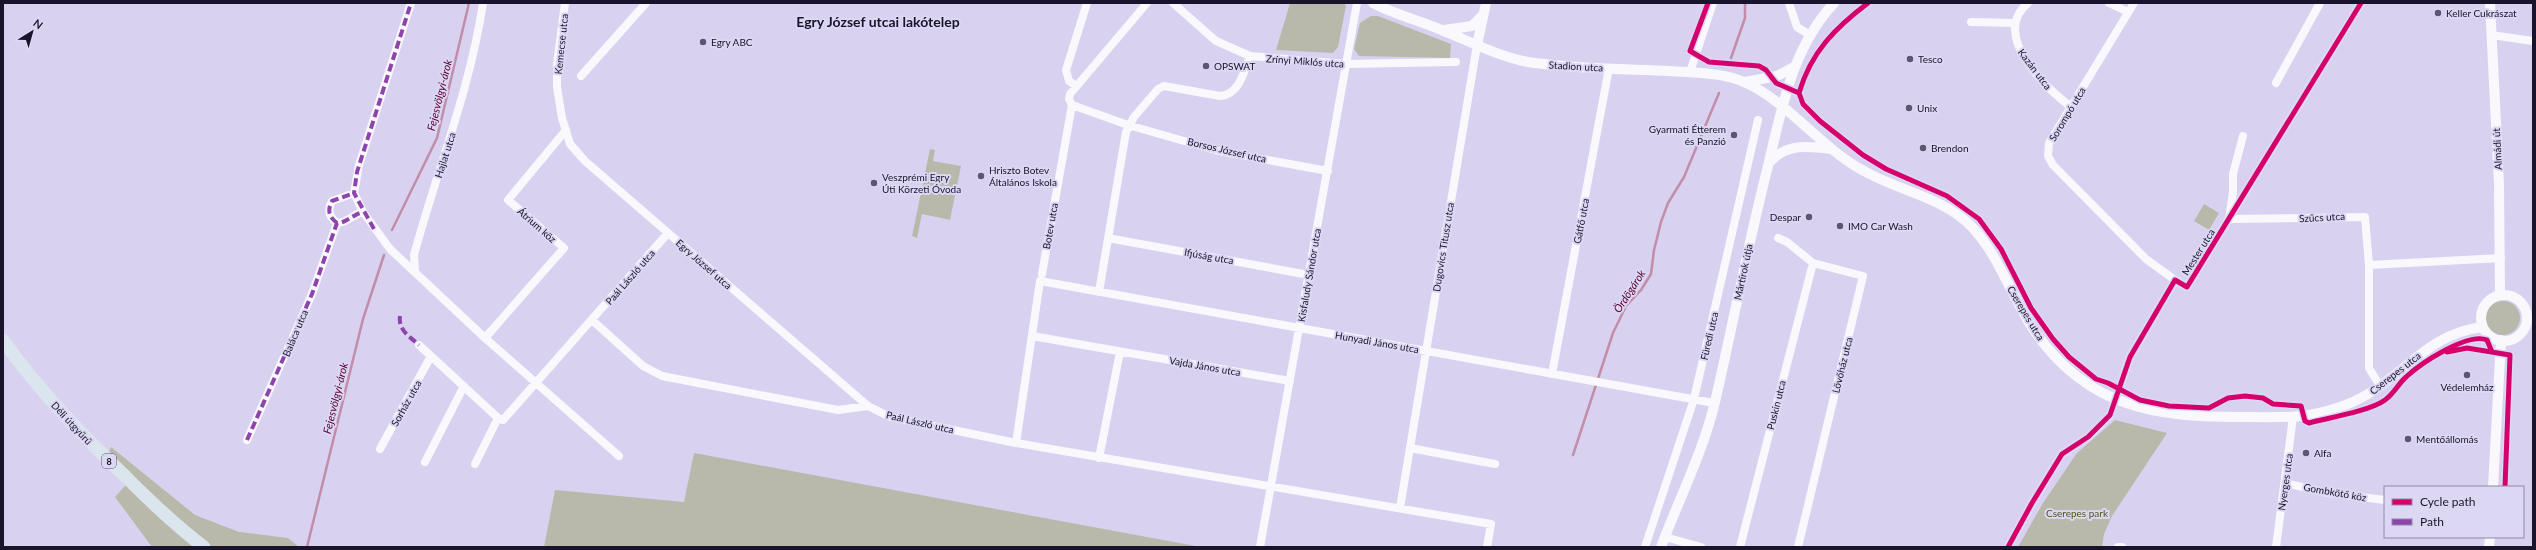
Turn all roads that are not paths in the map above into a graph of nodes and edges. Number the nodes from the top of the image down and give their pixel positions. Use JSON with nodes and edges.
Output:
{"nodes":[{"id":1,"x":411,"y":3,"type":"edge"},
{"id":2,"x":483,"y":3,"type":"edge"},
{"id":3,"x":565,"y":3,"type":"edge"},
{"id":4,"x":646,"y":3,"type":"edge"},
{"id":5,"x":1087,"y":3,"type":"edge"},
{"id":6,"x":1147,"y":3,"type":"edge"},
{"id":7,"x":1173,"y":3,"type":"edge"},
{"id":8,"x":1357,"y":3,"type":"edge"},
{"id":9,"x":1373,"y":3,"type":"edge"},
{"id":10,"x":1486,"y":3,"type":"edge"},
{"id":11,"x":1714,"y":3,"type":"edge"},
{"id":12,"x":1789,"y":3,"type":"edge"},
{"id":13,"x":1834,"y":3,"type":"edge"},
{"id":14,"x":2028,"y":3,"type":"edge"},
{"id":15,"x":2109,"y":3,"type":"edge"},
{"id":16,"x":2134,"y":3,"type":"edge"},
{"id":17,"x":2319,"y":3,"type":"edge"},
{"id":18,"x":2361,"y":3,"type":"edge"},
{"id":19,"x":2490,"y":3,"type":"edge"},
{"id":20,"x":2128,"y":12,"type":"junction"},
{"id":21,"x":1483,"y":15,"type":"junction"},
{"id":22,"x":1970,"y":22,"type":"dead end"},
{"id":23,"x":2015,"y":23,"type":"junction"},
{"id":24,"x":1440,"y":29,"type":"junction"},
{"id":25,"x":1810,"y":35,"type":"junction"},
{"id":26,"x":2491,"y":35,"type":"junction"},
{"id":27,"x":2533,"y":41,"type":"edge"},
{"id":28,"x":1477,"y":45,"type":"junction"},
{"id":29,"x":1250,"y":56,"type":"junction"},
{"id":30,"x":1456,"y":62,"type":"dead end"},
{"id":31,"x":1347,"y":64,"type":"junction"},
{"id":32,"x":1794,"y":67,"type":"junction"},
{"id":33,"x":1610,"y":68,"type":"junction"},
{"id":34,"x":1690,"y":72,"type":"junction"},
{"id":35,"x":581,"y":76,"type":"dead end"},
{"id":36,"x":1745,"y":82,"type":"junction"},
{"id":37,"x":2276,"y":83,"type":"dead end"},
{"id":38,"x":1076,"y":86,"type":"junction"},
{"id":39,"x":1072,"y":105,"type":"junction"},
{"id":40,"x":1781,"y":107,"type":"junction"},
{"id":41,"x":2071,"y":107,"type":"junction"},
{"id":42,"x":561,"y":110,"type":"joint"},
{"id":43,"x":1758,"y":120,"type":"dead end"},
{"id":44,"x":1128,"y":125,"type":"junction"},
{"id":45,"x":566,"y":130,"type":"junction"},
{"id":46,"x":2243,"y":136,"type":"dead end"},
{"id":47,"x":1831,"y":149,"type":"junction"},
{"id":48,"x":1768,"y":165,"type":"junction"},
{"id":49,"x":1328,"y":171,"type":"junction"},
{"id":50,"x":354,"y":193,"type":"junction"},
{"id":51,"x":363,"y":212,"type":"junction"},
{"id":52,"x":2229,"y":219,"type":"junction"},
{"id":53,"x":337,"y":223,"type":"junction"},
{"id":54,"x":668,"y":233,"type":"junction"},
{"id":55,"x":1108,"y":238,"type":"junction"},
{"id":56,"x":1778,"y":238,"type":"dead end"},
{"id":57,"x":2501,"y":258,"type":"junction"},
{"id":58,"x":1812,"y":263,"type":"junction"},
{"id":59,"x":2369,"y":265,"type":"junction"},
{"id":60,"x":415,"y":271,"type":"junction"},
{"id":61,"x":1309,"y":275,"type":"junction"},
{"id":62,"x":1041,"y":277,"type":"junction"},
{"id":63,"x":2175,"y":280,"type":"junction"},
{"id":64,"x":1099,"y":292,"type":"junction"},
{"id":65,"x":2500,"y":295,"type":"junction"},
{"id":66,"x":2529,"y":307,"type":"edge"},
{"id":67,"x":592,"y":320,"type":"junction"},
{"id":68,"x":2482,"y":327,"type":"junction"},
{"id":69,"x":1300,"y":328,"type":"junction"},
{"id":70,"x":1032,"y":336,"type":"junction"},
{"id":71,"x":485,"y":338,"type":"junction"},
{"id":72,"x":3,"y":340,"type":"edge"},
{"id":73,"x":2501,"y":340,"type":"junction"},
{"id":74,"x":419,"y":345,"type":"dead end"},
{"id":75,"x":1426,"y":351,"type":"junction"},
{"id":76,"x":1120,"y":352,"type":"junction"},
{"id":77,"x":431,"y":356,"type":"junction"},
{"id":78,"x":1552,"y":374,"type":"junction"},
{"id":79,"x":1290,"y":381,"type":"junction"},
{"id":80,"x":536,"y":383,"type":"junction"},
{"id":81,"x":464,"y":386,"type":"junction"},
{"id":82,"x":2380,"y":386,"type":"junction"},
{"id":83,"x":1694,"y":399,"type":"junction"},
{"id":84,"x":2114,"y":400,"type":"junction"},
{"id":85,"x":1714,"y":403,"type":"junction"},
{"id":86,"x":868,"y":406,"type":"junction"},
{"id":87,"x":2293,"y":417,"type":"junction"},
{"id":88,"x":501,"y":419,"type":"junction"},
{"id":89,"x":247,"y":440,"type":"dead end"},
{"id":90,"x":1016,"y":443,"type":"junction"},
{"id":91,"x":1410,"y":448,"type":"junction"},
{"id":92,"x":380,"y":450,"type":"dead end"},
{"id":93,"x":619,"y":456,"type":"dead end"},
{"id":94,"x":1099,"y":458,"type":"junction"},
{"id":95,"x":425,"y":462,"type":"dead end"},
{"id":96,"x":475,"y":464,"type":"dead end"},
{"id":97,"x":1495,"y":464,"type":"dead end"},
{"id":98,"x":2285,"y":483,"type":"junction"},
{"id":99,"x":1269,"y":486,"type":"junction"},
{"id":100,"x":2493,"y":486,"type":"edge"},
{"id":101,"x":2384,"y":500,"type":"edge"},
{"id":102,"x":1400,"y":508,"type":"junction"},
{"id":103,"x":1665,"y":537,"type":"junction"},
{"id":104,"x":204,"y":547,"type":"edge"},
{"id":105,"x":1260,"y":547,"type":"edge"},
{"id":106,"x":1487,"y":547,"type":"edge"},
{"id":107,"x":1645,"y":547,"type":"edge"},
{"id":108,"x":1661,"y":547,"type":"edge"},
{"id":109,"x":1701,"y":547,"type":"edge"},
{"id":110,"x":1740,"y":547,"type":"edge"},
{"id":111,"x":1798,"y":547,"type":"edge"},
{"id":112,"x":2008,"y":547,"type":"edge"},
{"id":113,"x":2118,"y":547,"type":"edge"},
{"id":114,"x":2122,"y":547,"type":"edge"},
{"id":115,"x":2276,"y":547,"type":"edge"}],
"edges":[{"from":1,"to":50,"type":"street"},
{"from":2,"to":60,"type":"street","name":"Hajlat utca"},
{"from":3,"to":42,"type":"street","name":"Kemecse utca"},
{"from":4,"to":35,"type":"street"},
{"from":5,"to":38,"type":"street"},
{"from":6,"to":38,"type":"street","name":"Botev utca"},
{"from":7,"to":29,"type":"street","name":"Zrínyi Miklós utca"},
{"from":8,"to":31,"type":"street","name":"Kisfaludy Sándor utca"},
{"from":9,"to":24,"type":"street","name":"Stadion utca"},
{"from":10,"to":21,"type":"street"},
{"from":11,"to":34,"type":"street"},
{"from":12,"to":25,"type":"street"},
{"from":13,"to":25,"type":"street","name":"Mártírok útja"},
{"from":14,"to":23,"type":"street"},
{"from":15,"to":20,"type":"street"},
{"from":16,"to":20,"type":"street","name":"Sorompó utca"},
{"from":17,"to":37,"type":"street"},
{"from":18,"to":52,"type":"street","name":"Mester utca"},
{"from":19,"to":26,"type":"street","name":"Almádi út"},
{"from":20,"to":41,"type":"street","name":"Sorompó utca"},
{"from":21,"to":24,"type":"street"},
{"from":21,"to":28,"type":"street"},
{"from":22,"to":23,"type":"street"},
{"from":23,"to":41,"type":"street","name":"Kazán utca"},
{"from":24,"to":28,"type":"street","name":"Stadion utca"},
{"from":25,"to":32,"type":"street","name":"Mártírok útja"},
{"from":26,"to":27,"type":"street"},
{"from":26,"to":57,"type":"street","name":"Almádi út"},
{"from":28,"to":33,"type":"street","name":"Stadion utca"},
{"from":28,"to":75,"type":"street","name":"Dugovics Titusz utca"},
{"from":29,"to":31,"type":"street","name":"Zrínyi Miklós utca"},
{"from":29,"to":44,"type":"street"},
{"from":30,"to":31,"type":"street","name":"Zrínyi Miklós utca"},
{"from":31,"to":49,"type":"street","name":"Kisfaludy Sándor utca"},
{"from":32,"to":36,"type":"street"},
{"from":32,"to":40,"type":"street","name":"Mártírok útja"},
{"from":33,"to":34,"type":"street","name":"Stadion utca"},
{"from":33,"to":78,"type":"street","name":"Gátfő utca"},
{"from":34,"to":36,"type":"street","name":"Stadion utca"},
{"from":36,"to":40,"type":"street","name":"Stadion utca"},
{"from":38,"to":39,"type":"street","name":"Botev utca"},
{"from":39,"to":44,"type":"street","name":"Borsos József utca"},
{"from":39,"to":62,"type":"street","name":"Botev utca"},
{"from":40,"to":47,"type":"street","name":"Cserepes utca"},
{"from":40,"to":48,"type":"street","name":"Mártírok útja"},
{"from":41,"to":63,"type":"street","name":"Sorompó utca"},
{"from":42,"to":45,"type":"street","name":"Egry József utca"},
{"from":43,"to":83,"type":"street","name":"Füredi utca"},
{"from":44,"to":49,"type":"street","name":"Borsos József utca"},
{"from":44,"to":55,"type":"street"},
{"from":45,"to":54,"type":"street","name":"Egry József utca"},
{"from":45,"to":71,"type":"street","name":"Átrium köz"},
{"from":46,"to":52,"type":"street","name":"Mester utca"},
{"from":47,"to":48,"type":"street"},
{"from":47,"to":84,"type":"street","name":"Cserepes utca"},
{"from":48,"to":85,"type":"street","name":"Mártírok útja"},
{"from":49,"to":61,"type":"street","name":"Kisfaludy Sándor utca"},
{"from":50,"to":51,"type":"street"},
{"from":50,"to":53,"type":"street"},
{"from":51,"to":53,"type":"street"},
{"from":51,"to":60,"type":"street"},
{"from":52,"to":59,"type":"street","name":"Szűcs utca"},
{"from":52,"to":63,"type":"street","name":"Mester utca"},
{"from":53,"to":89,"type":"street","name":"Baláca utca"},
{"from":54,"to":67,"type":"street","name":"Paál László utca"},
{"from":54,"to":86,"type":"street","name":"Egry József utca"},
{"from":55,"to":61,"type":"street","name":"Ifjúság utca"},
{"from":55,"to":64,"type":"street"},
{"from":56,"to":58,"type":"street","name":"Lövőház utca"},
{"from":57,"to":59,"type":"street"},
{"from":57,"to":65,"type":"street","name":"Almádi út"},
{"from":58,"to":110,"type":"street","name":"Puskin utca"},
{"from":58,"to":111,"type":"street","name":"Lövőház utca"},
{"from":59,"to":82,"type":"street","name":"Szűcs utca"},
{"from":60,"to":71,"type":"street"},
{"from":61,"to":69,"type":"street","name":"Kisfaludy Sándor utca"},
{"from":62,"to":64,"type":"street","name":"Hunyadi János utca"},
{"from":62,"to":70,"type":"street","name":"Botev utca"},
{"from":63,"to":84,"type":"street","name":"Mester utca"},
{"from":64,"to":69,"type":"street","name":"Hunyadi János utca"},
{"from":65,"to":66,"type":"street"},
{"from":65,"to":68,"type":"street"},
{"from":66,"to":73,"type":"street"},
{"from":67,"to":80,"type":"street","name":"Paál László utca"},
{"from":67,"to":86,"type":"street"},
{"from":68,"to":73,"type":"street"},
{"from":68,"to":82,"type":"street","name":"Cserepes utca"},
{"from":69,"to":75,"type":"street","name":"Hunyadi János utca"},
{"from":69,"to":79,"type":"street","name":"Kisfaludy Sándor utca"},
{"from":70,"to":76,"type":"street","name":"Vajda János utca"},
{"from":70,"to":90,"type":"street","name":"Botev utca"},
{"from":71,"to":80,"type":"street"},
{"from":72,"to":104,"type":"main road","name":"Déli útgyűrű","number":"8"},
{"from":73,"to":100,"type":"street"},
{"from":74,"to":77,"type":"street"},
{"from":75,"to":78,"type":"street","name":"Hunyadi János utca"},
{"from":75,"to":91,"type":"street","name":"Dugovics Titusz utca"},
{"from":76,"to":79,"type":"street","name":"Vajda János utca"},
{"from":76,"to":94,"type":"street"},
{"from":77,"to":81,"type":"street"},
{"from":77,"to":92,"type":"street","name":"Sorház utca"},
{"from":78,"to":83,"type":"street","name":"Hunyadi János utca"},
{"from":79,"to":99,"type":"street","name":"Kisfaludy Sándor utca"},
{"from":80,"to":88,"type":"street","name":"Paál László utca"},
{"from":80,"to":93,"type":"street"},
{"from":81,"to":88,"type":"street"},
{"from":81,"to":95,"type":"street"},
{"from":82,"to":87,"type":"street","name":"Cserepes utca"},
{"from":83,"to":85,"type":"street","name":"Hunyadi János utca"},
{"from":83,"to":107,"type":"street","name":"Füredi utca"},
{"from":84,"to":87,"type":"street","name":"Cserepes utca"},
{"from":84,"to":112,"type":"street","name":"Mester utca"},
{"from":85,"to":103,"type":"street","name":"Mártírok útja"},
{"from":86,"to":90,"type":"street","name":"Paál László utca"},
{"from":87,"to":98,"type":"street","name":"Nyerges utca"},
{"from":88,"to":96,"type":"street"},
{"from":90,"to":94,"type":"street","name":"Paál László utca"},
{"from":91,"to":97,"type":"street"},
{"from":91,"to":102,"type":"street","name":"Dugovics Titusz utca"},
{"from":94,"to":99,"type":"street","name":"Paál László utca"},
{"from":98,"to":101,"type":"street","name":"Gombkötő köz"},
{"from":98,"to":115,"type":"street","name":"Nyerges utca"},
{"from":99,"to":102,"type":"street"},
{"from":99,"to":105,"type":"street","name":"Kisfaludy Sándor utca"},
{"from":102,"to":106,"type":"street"},
{"from":103,"to":108,"type":"street","name":"Mártírok útja"},
{"from":103,"to":109,"type":"street"},
{"from":113,"to":114,"type":"street"}]}
